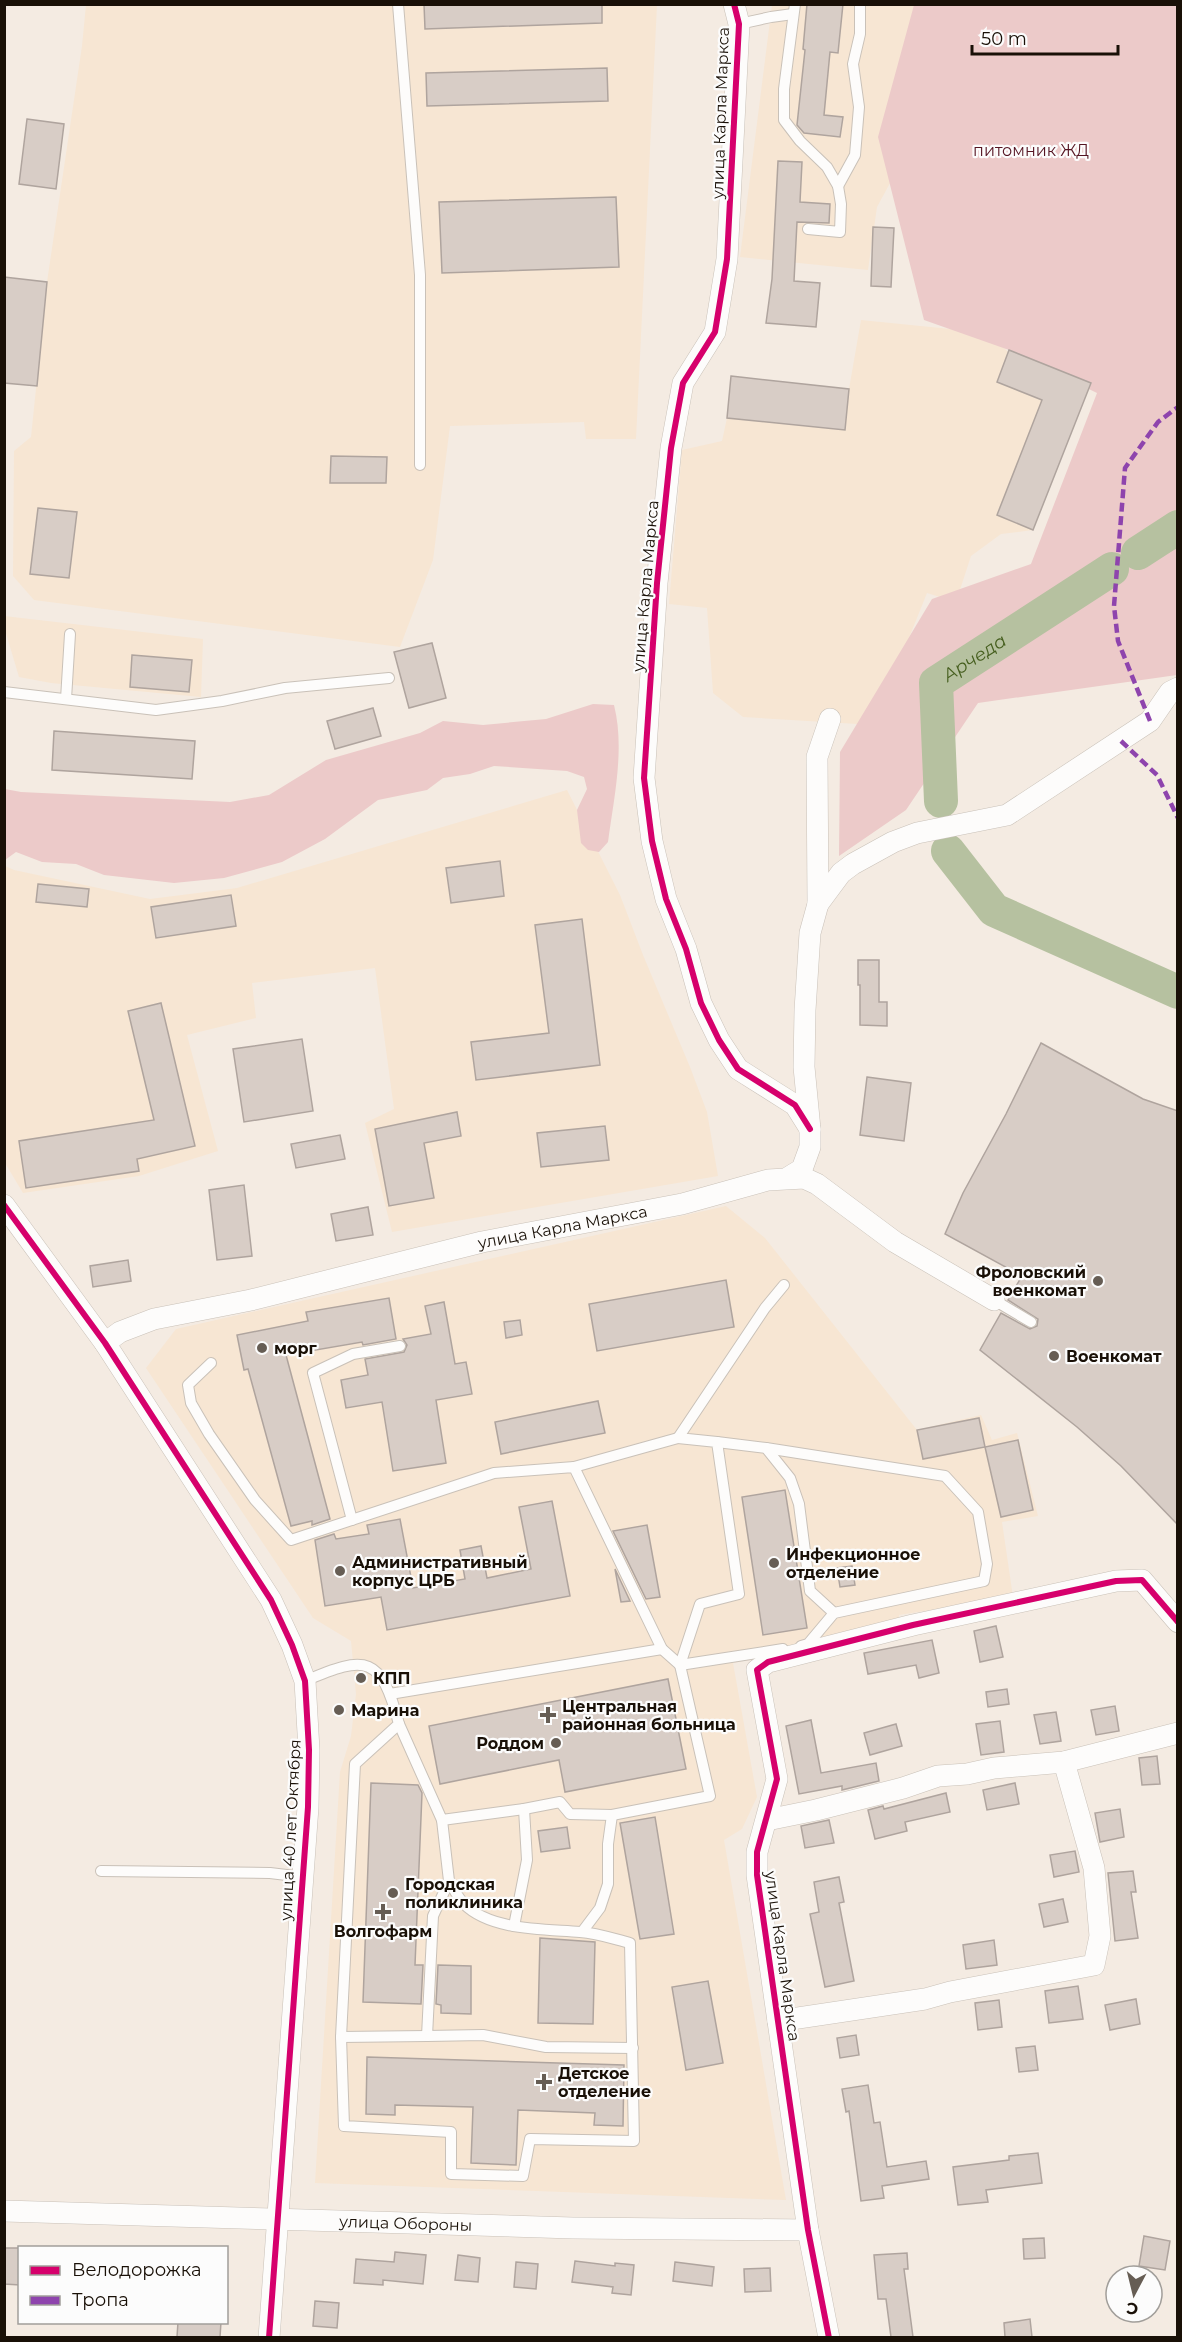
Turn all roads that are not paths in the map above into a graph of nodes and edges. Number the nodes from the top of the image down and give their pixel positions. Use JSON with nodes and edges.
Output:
{"nodes":[{"id":1,"x":398,"y":4,"type":"edge"},
{"id":2,"x":860,"y":4,"type":"edge"},
{"id":3,"x":794,"y":9,"type":"edge"},
{"id":4,"x":737,"y":14,"type":"edge"},
{"id":5,"x":838,"y":186,"type":"junction"},
{"id":6,"x":808,"y":229,"type":"dead end"},
{"id":7,"x":420,"y":465,"type":"dead end"},
{"id":8,"x":70,"y":634,"type":"dead end"},
{"id":9,"x":390,"y":678,"type":"dead end"},
{"id":10,"x":1178,"y":688,"type":"edge"},
{"id":11,"x":4,"y":692,"type":"edge"},
{"id":12,"x":66,"y":699,"type":"junction"},
{"id":13,"x":830,"y":719,"type":"dead end"},
{"id":14,"x":818,"y":904,"type":"junction"},
{"id":15,"x":810,"y":1129,"type":"junction"},
{"id":16,"x":789,"y":1177,"type":"junction"},
{"id":17,"x":4,"y":1205,"type":"edge"},
{"id":18,"x":784,"y":1285,"type":"dead end"},
{"id":19,"x":993,"y":1300,"type":"joint"},
{"id":20,"x":1031,"y":1322,"type":"dead end"},
{"id":21,"x":105,"y":1343,"type":"junction"},
{"id":22,"x":400,"y":1346,"type":"dead end"},
{"id":23,"x":211,"y":1363,"type":"dead end"},
{"id":24,"x":678,"y":1438,"type":"junction"},
{"id":25,"x":717,"y":1442,"type":"junction"},
{"id":26,"x":766,"y":1448,"type":"junction"},
{"id":27,"x":574,"y":1467,"type":"junction"},
{"id":28,"x":351,"y":1520,"type":"junction"},
{"id":29,"x":834,"y":1613,"type":"junction"},
{"id":30,"x":1178,"y":1622,"type":"edge"},
{"id":31,"x":663,"y":1649,"type":"junction"},
{"id":32,"x":680,"y":1665,"type":"junction"},
{"id":33,"x":306,"y":1681,"type":"junction"},
{"id":34,"x":390,"y":1694,"type":"junction"},
{"id":35,"x":399,"y":1724,"type":"junction"},
{"id":36,"x":1178,"y":1733,"type":"edge"},
{"id":37,"x":1064,"y":1762,"type":"junction"},
{"id":38,"x":524,"y":1809,"type":"junction"},
{"id":39,"x":612,"y":1815,"type":"junction"},
{"id":40,"x":442,"y":1820,"type":"junction"},
{"id":41,"x":767,"y":1820,"type":"junction"},
{"id":42,"x":101,"y":1871,"type":"dead end"},
{"id":43,"x":303,"y":1876,"type":"junction"},
{"id":44,"x":449,"y":1881,"type":"junction"},
{"id":45,"x":514,"y":1926,"type":"junction"},
{"id":46,"x":582,"y":1932,"type":"junction"},
{"id":47,"x":778,"y":2021,"type":"junction"},
{"id":48,"x":427,"y":2036,"type":"junction"},
{"id":49,"x":341,"y":2037,"type":"junction"},
{"id":50,"x":633,"y":2048,"type":"junction"},
{"id":51,"x":4,"y":2211,"type":"edge"},
{"id":52,"x":278,"y":2218,"type":"junction"},
{"id":53,"x":808,"y":2230,"type":"junction"},
{"id":54,"x":269,"y":2337,"type":"edge"},
{"id":55,"x":829,"y":2337,"type":"edge"}],
"edges":[{"from":1,"to":7,"type":"lane"},
{"from":2,"to":5,"type":"lane"},
{"from":3,"to":4,"type":"lane"},
{"from":3,"to":5,"type":"lane"},
{"from":4,"to":15,"type":"street","name":"улица Карла Маркса"},
{"from":5,"to":6,"type":"lane"},
{"from":8,"to":12,"type":"lane"},
{"from":9,"to":12,"type":"lane"},
{"from":10,"to":14,"type":"street"},
{"from":11,"to":12,"type":"lane"},
{"from":13,"to":14,"type":"street"},
{"from":14,"to":15,"type":"street"},
{"from":15,"to":16,"type":"street"},
{"from":16,"to":19,"type":"street","name":"улица Карла Маркса"},
{"from":16,"to":21,"type":"street","name":"улица Карла Маркса"},
{"from":17,"to":21,"type":"street","name":"улица 40 лет Октября"},
{"from":18,"to":24,"type":"lane"},
{"from":19,"to":20,"type":"lane"},
{"from":21,"to":33,"type":"street","name":"улица 40 лет Октября"},
{"from":22,"to":28,"type":"lane"},
{"from":23,"to":28,"type":"lane"},
{"from":24,"to":25,"type":"lane"},
{"from":24,"to":27,"type":"lane"},
{"from":25,"to":26,"type":"lane"},
{"from":25,"to":32,"type":"lane"},
{"from":26,"to":29,"type":"lane"},
{"from":26,"to":29,"type":"lane"},
{"from":27,"to":28,"type":"lane"},
{"from":27,"to":31,"type":"lane"},
{"from":29,"to":32,"type":"lane"},
{"from":30,"to":41,"type":"street","name":"улица Карла Маркса"},
{"from":31,"to":32,"type":"lane"},
{"from":31,"to":34,"type":"lane"},
{"from":32,"to":39,"type":"lane"},
{"from":33,"to":34,"type":"lane"},
{"from":33,"to":43,"type":"street","name":"улица 40 лет Октября"},
{"from":34,"to":35,"type":"lane"},
{"from":35,"to":40,"type":"lane"},
{"from":35,"to":49,"type":"lane"},
{"from":36,"to":37,"type":"street"},
{"from":37,"to":41,"type":"street"},
{"from":37,"to":47,"type":"street","name":"улица Карла Маркса"},
{"from":38,"to":39,"type":"lane"},
{"from":38,"to":40,"type":"lane"},
{"from":38,"to":45,"type":"lane"},
{"from":39,"to":46,"type":"lane"},
{"from":40,"to":44,"type":"lane"},
{"from":41,"to":47,"type":"street","name":"улица Карла Маркса"},
{"from":42,"to":43,"type":"lane"},
{"from":43,"to":52,"type":"street","name":"улица 40 лет Октября"},
{"from":44,"to":45,"type":"lane"},
{"from":44,"to":48,"type":"lane"},
{"from":45,"to":46,"type":"lane"},
{"from":46,"to":50,"type":"lane"},
{"from":47,"to":53,"type":"street","name":"улица Карла Маркса"},
{"from":48,"to":49,"type":"lane"},
{"from":48,"to":50,"type":"lane"},
{"from":49,"to":50,"type":"lane"},
{"from":51,"to":52,"type":"street","name":"улица Обороны"},
{"from":52,"to":53,"type":"street","name":"улица Обороны"},
{"from":52,"to":54,"type":"street","name":"улица 40 лет Октября"},
{"from":53,"to":55,"type":"street","name":"улица Карла Маркса"}]}
